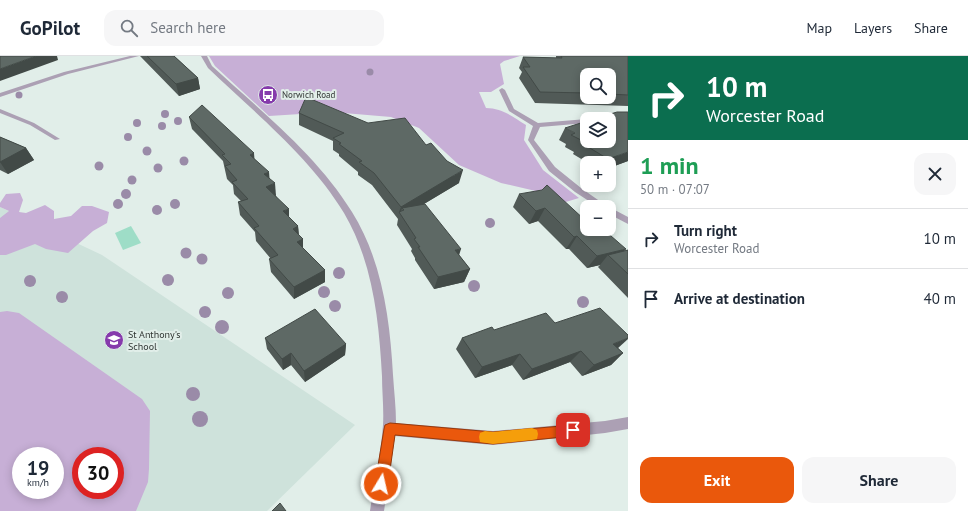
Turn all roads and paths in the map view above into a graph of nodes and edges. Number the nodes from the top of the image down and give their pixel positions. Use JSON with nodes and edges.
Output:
{"nodes":[{"id":1,"x":136,"y":56,"type":"edge"},
{"id":2,"x":204,"y":56,"type":"edge"},
{"id":3,"x":502,"y":90,"type":"dead end"},
{"id":4,"x":0,"y":95,"type":"edge"},
{"id":5,"x":0,"y":111,"type":"edge"},
{"id":6,"x":580,"y":121,"type":"edge"},
{"id":7,"x":537,"y":126,"type":"junction"},
{"id":8,"x":57,"y":139,"type":"dead end"},
{"id":9,"x":593,"y":200,"type":"edge"},
{"id":10,"x":616,"y":214,"type":"edge"},
{"id":11,"x":628,"y":221,"type":"edge"},
{"id":12,"x":628,"y":423,"type":"edge"},
{"id":13,"x":390,"y":429,"type":"junction"},
{"id":14,"x":377,"y":511,"type":"edge"}],
"edges":[{"from":1,"to":4,"type":"street"},
{"from":2,"to":13,"type":"street"},
{"from":3,"to":7,"type":"street"},
{"from":5,"to":8,"type":"street"},
{"from":6,"to":7,"type":"street"},
{"from":7,"to":9,"type":"street"},
{"from":10,"to":11,"type":"street"},
{"from":12,"to":13,"type":"street"},
{"from":13,"to":14,"type":"street"}]}
